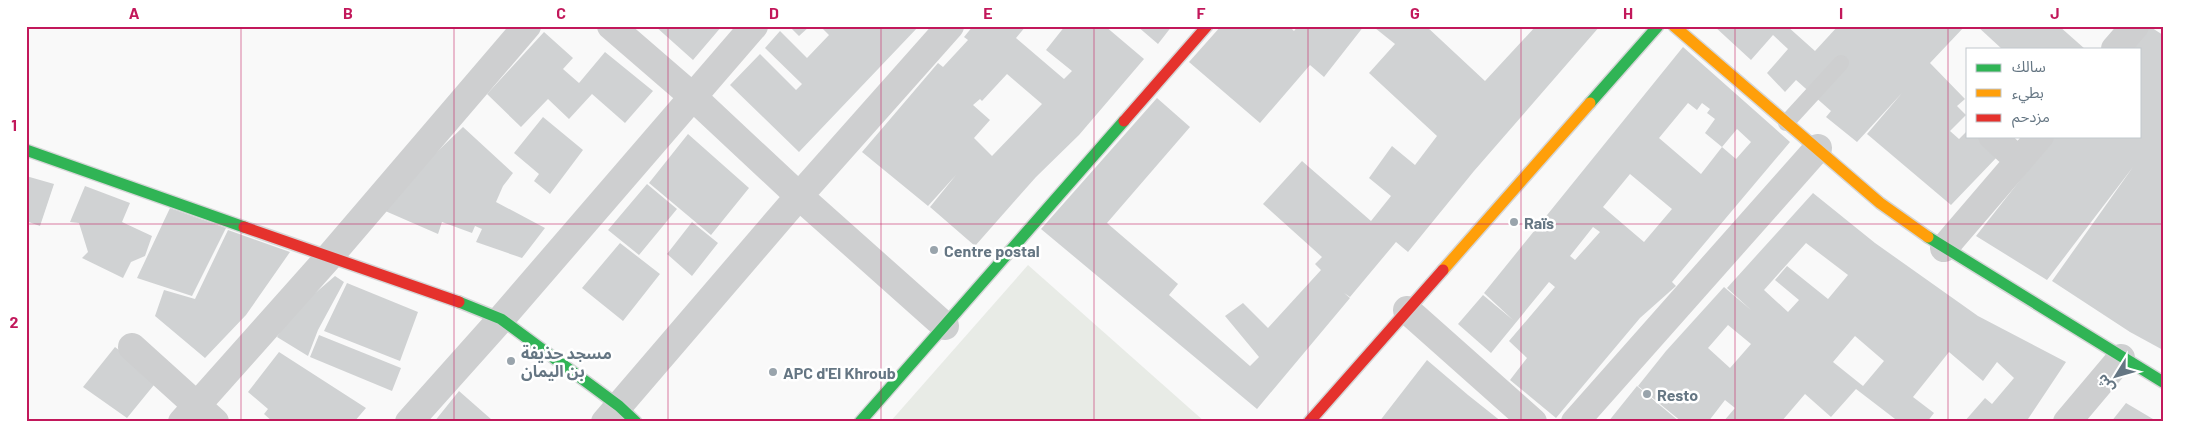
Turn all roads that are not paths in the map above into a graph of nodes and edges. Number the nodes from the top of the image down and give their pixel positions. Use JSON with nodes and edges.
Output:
{"nodes":[{"id":1,"x":527,"y":26,"type":"edge"},
{"id":2,"x":611,"y":26,"type":"edge"},
{"id":3,"x":754,"y":26,"type":"edge"},
{"id":4,"x":950,"y":26,"type":"edge"},
{"id":5,"x":1207,"y":26,"type":"edge"},
{"id":6,"x":1658,"y":26,"type":"edge"},
{"id":7,"x":1674,"y":26,"type":"edge"},
{"id":8,"x":2135,"y":26,"type":"edge"},
{"id":9,"x":2116,"y":48,"type":"edge"},
{"id":10,"x":1841,"y":62,"type":"dead end"},
{"id":11,"x":692,"y":96,"type":"junction"},
{"id":12,"x":1786,"y":123,"type":"junction"},
{"id":13,"x":1994,"y":138,"type":"edge"},
{"id":14,"x":2038,"y":138,"type":"edge"},
{"id":15,"x":1818,"y":148,"type":"junction"},
{"id":16,"x":26,"y":150,"type":"edge"},
{"id":17,"x":2019,"y":161,"type":"junction"},
{"id":18,"x":799,"y":196,"type":"junction"},
{"id":19,"x":1944,"y":248,"type":"junction"},
{"id":20,"x":330,"y":256,"type":"junction"},
{"id":21,"x":1406,"y":310,"type":"junction"},
{"id":22,"x":501,"y":319,"type":"junction"},
{"id":23,"x":945,"y":326,"type":"junction"},
{"id":24,"x":132,"y":347,"type":"dead end"},
{"id":25,"x":2121,"y":358,"type":"junction"},
{"id":26,"x":2163,"y":382,"type":"edge"},
{"id":27,"x":198,"y":416,"type":"edge"},
{"id":28,"x":620,"y":416,"type":"edge"},
{"id":29,"x":409,"y":422,"type":"edge"},
{"id":30,"x":860,"y":422,"type":"edge"},
{"id":31,"x":1310,"y":422,"type":"edge"},
{"id":32,"x":1533,"y":422,"type":"edge"},
{"id":33,"x":1575,"y":422,"type":"edge"},
{"id":34,"x":2067,"y":422,"type":"edge"}],
"edges":[{"from":1,"to":20,"type":"street"},
{"from":2,"to":11,"type":"street"},
{"from":3,"to":11,"type":"street"},
{"from":4,"to":18,"type":"street"},
{"from":5,"to":23,"type":"street"},
{"from":6,"to":21,"type":"street"},
{"from":7,"to":12,"type":"street"},
{"from":8,"to":9,"type":"street"},
{"from":10,"to":12,"type":"lane"},
{"from":11,"to":18,"type":"street"},
{"from":11,"to":22,"type":"street"},
{"from":12,"to":15,"type":"street"},
{"from":13,"to":17,"type":"street"},
{"from":14,"to":17,"type":"street"},
{"from":15,"to":19,"type":"street"},
{"from":15,"to":33,"type":"street"},
{"from":16,"to":20,"type":"street"},
{"from":17,"to":19,"type":"street"},
{"from":18,"to":23,"type":"street"},
{"from":18,"to":28,"type":"street"},
{"from":19,"to":25,"type":"street"},
{"from":20,"to":22,"type":"street"},
{"from":20,"to":27,"type":"street"},
{"from":21,"to":31,"type":"street"},
{"from":21,"to":32,"type":"street"},
{"from":22,"to":28,"type":"street"},
{"from":22,"to":29,"type":"street"},
{"from":23,"to":30,"type":"street"},
{"from":24,"to":27,"type":"street"},
{"from":25,"to":26,"type":"street"},
{"from":25,"to":34,"type":"street"}]}
